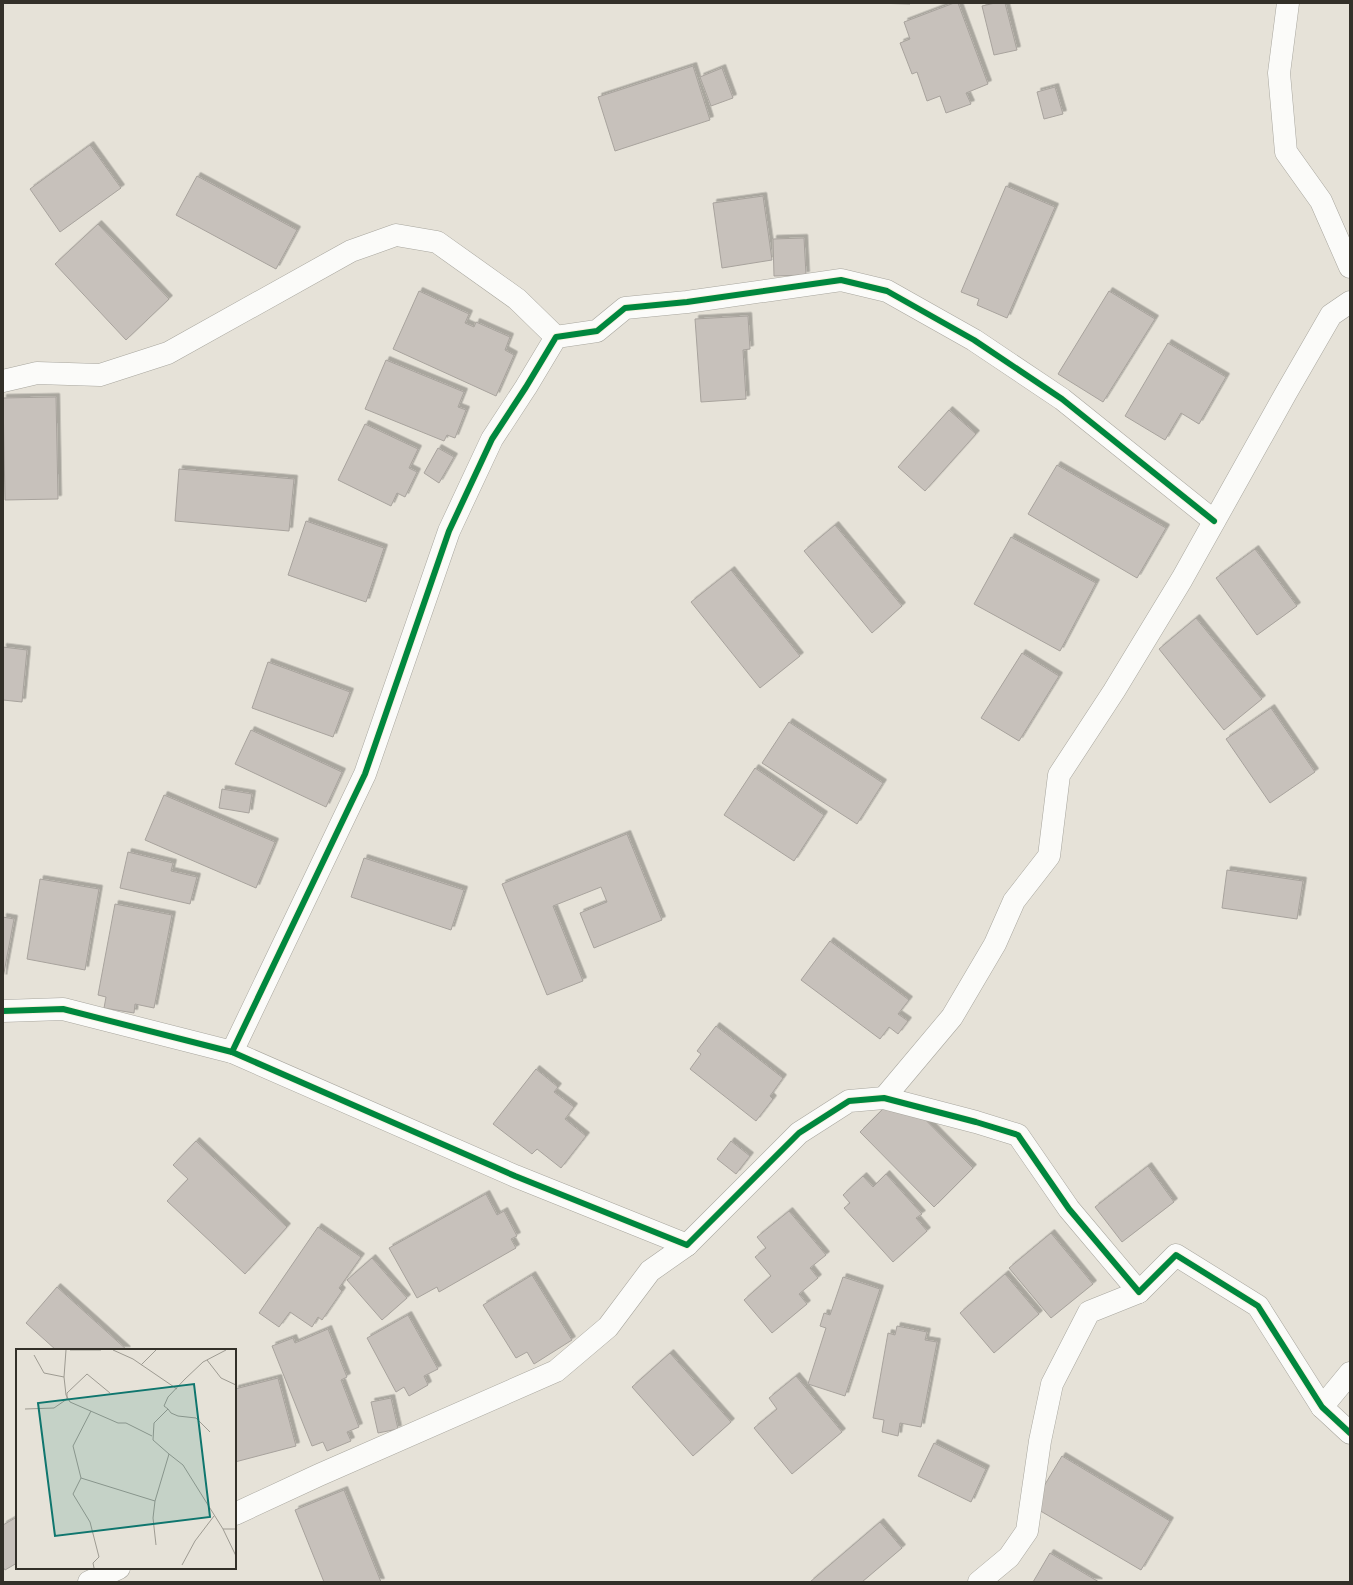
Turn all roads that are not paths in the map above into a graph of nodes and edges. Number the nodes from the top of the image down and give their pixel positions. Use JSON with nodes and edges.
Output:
{"nodes":[{"id":1,"x":1288,"y":3,"type":"edge"},
{"id":2,"x":1350,"y":267,"type":"edge"},
{"id":3,"x":1350,"y":302,"type":"edge"},
{"id":4,"x":556,"y":336,"type":"junction"},
{"id":5,"x":3,"y":380,"type":"edge"},
{"id":6,"x":1214,"y":521,"type":"junction"},
{"id":7,"x":3,"y":1011,"type":"edge"},
{"id":8,"x":232,"y":1052,"type":"junction"},
{"id":9,"x":884,"y":1098,"type":"junction"},
{"id":10,"x":687,"y":1245,"type":"junction"},
{"id":11,"x":1139,"y":1292,"type":"junction"},
{"id":12,"x":1350,"y":1373,"type":"edge"},
{"id":13,"x":1322,"y":1407,"type":"junction"},
{"id":14,"x":1350,"y":1433,"type":"edge"},
{"id":15,"x":236,"y":1514,"type":"edge"},
{"id":16,"x":117,"y":1569,"type":"edge"},
{"id":17,"x":89,"y":1582,"type":"edge"},
{"id":18,"x":979,"y":1582,"type":"edge"}],
"edges":[{"from":1,"to":2,"type":"street"},
{"from":3,"to":6,"type":"street"},
{"from":4,"to":5,"type":"street"},
{"from":4,"to":6,"type":"street"},
{"from":4,"to":8,"type":"street"},
{"from":6,"to":9,"type":"street"},
{"from":7,"to":8,"type":"street"},
{"from":8,"to":10,"type":"street"},
{"from":9,"to":10,"type":"street"},
{"from":9,"to":11,"type":"street"},
{"from":10,"to":15,"type":"street"},
{"from":11,"to":13,"type":"street"},
{"from":11,"to":18,"type":"street"},
{"from":12,"to":13,"type":"street"},
{"from":13,"to":14,"type":"street"},
{"from":16,"to":17,"type":"street"}]}
